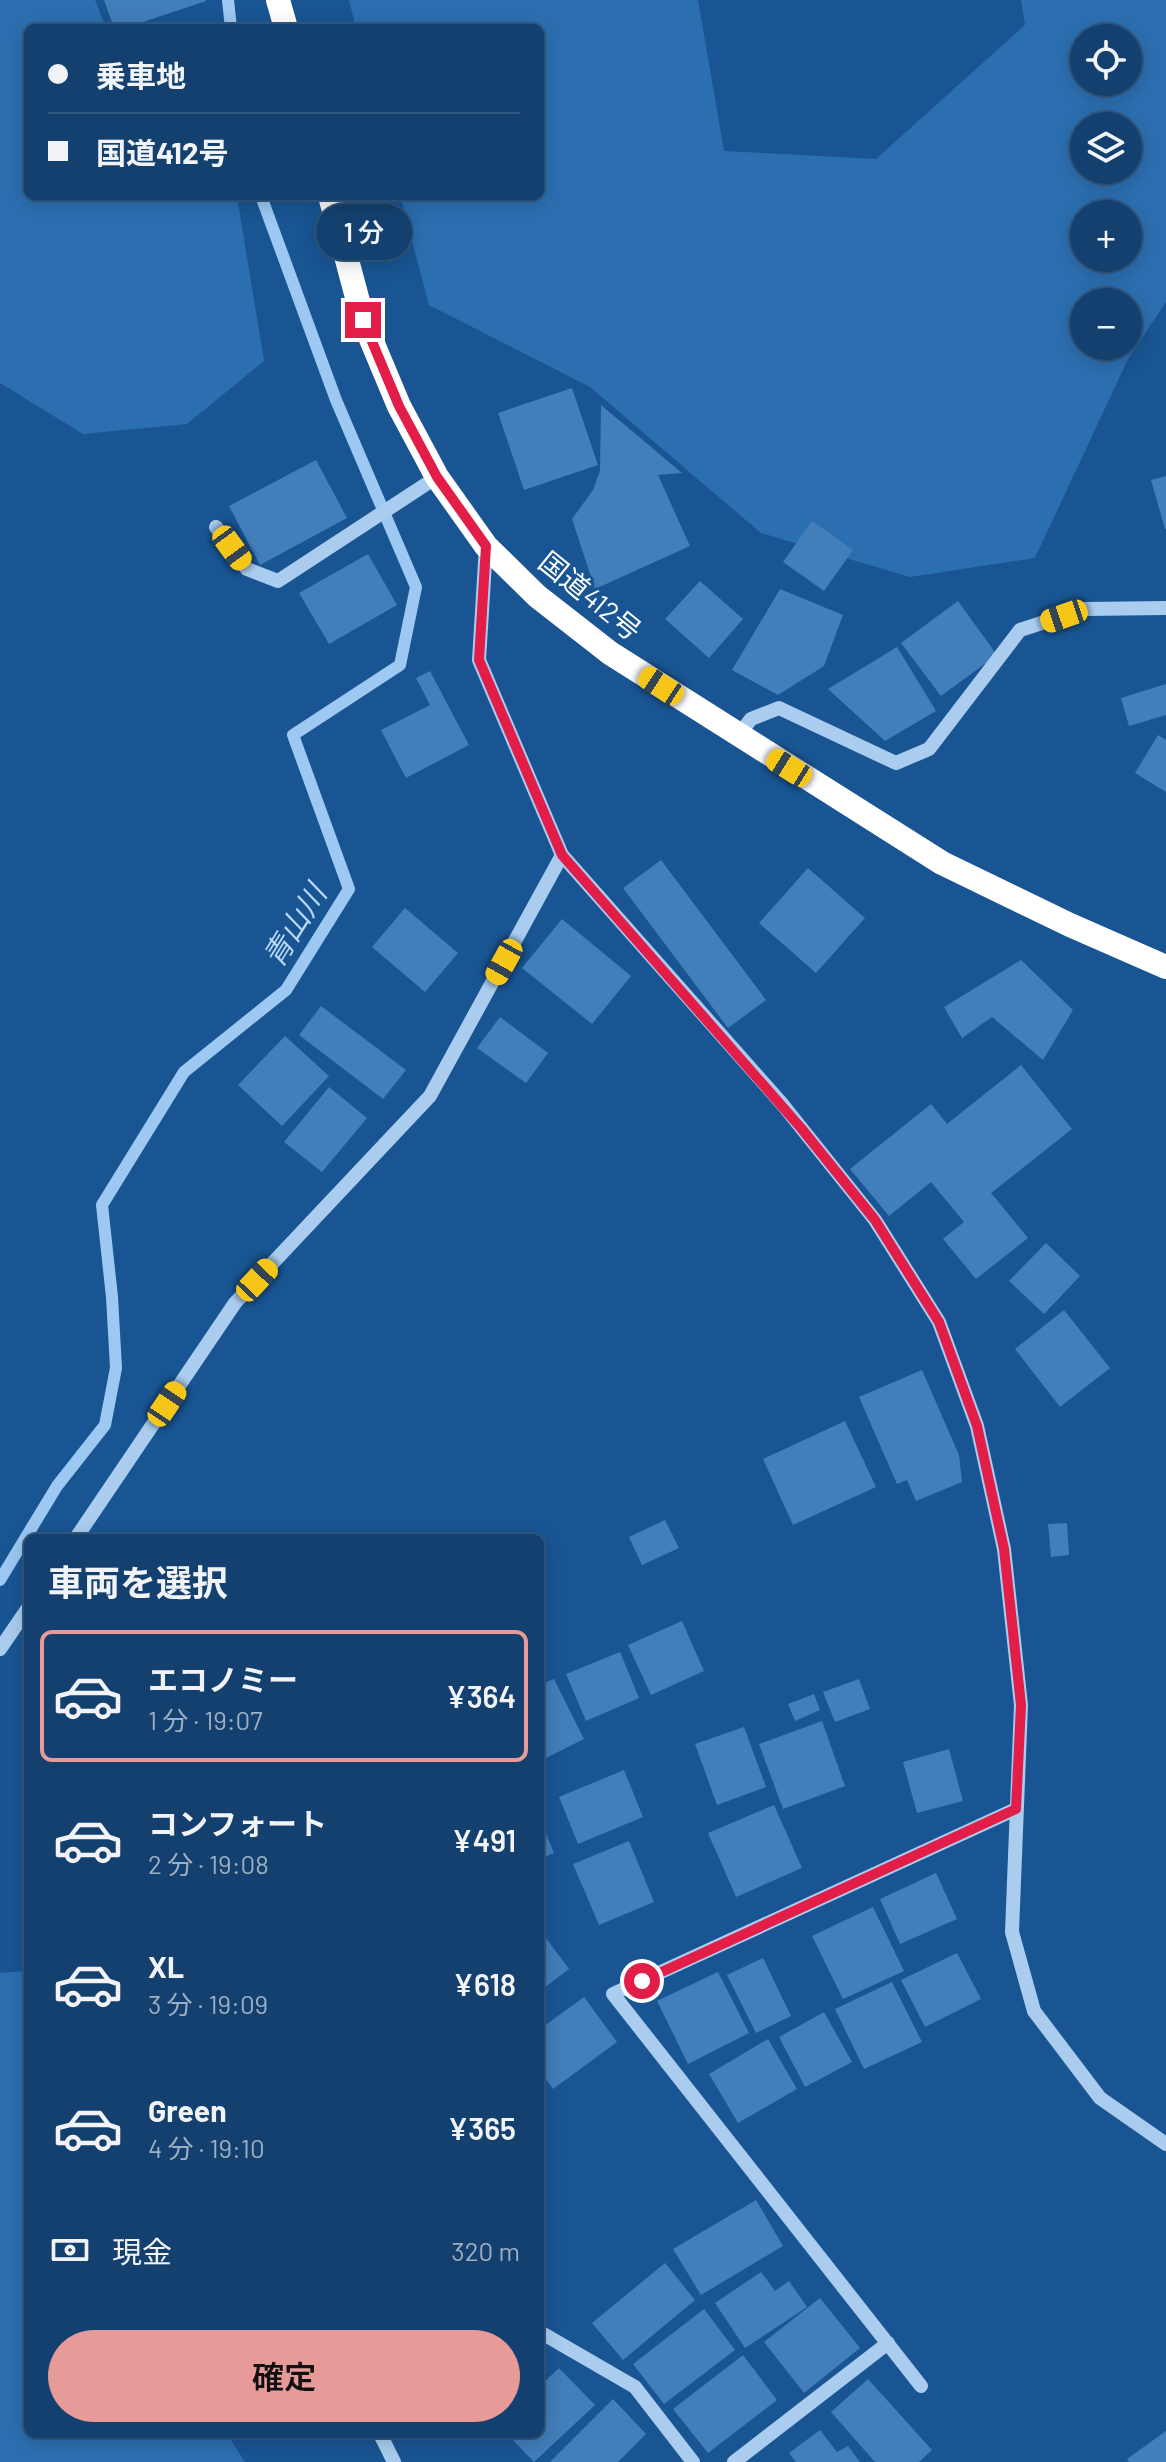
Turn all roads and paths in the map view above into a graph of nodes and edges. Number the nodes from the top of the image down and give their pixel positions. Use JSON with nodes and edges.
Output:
{"nodes":[{"id":1,"x":278,"y":0,"type":"edge"},
{"id":2,"x":285,"y":24,"type":"edge"},
{"id":3,"x":331,"y":200,"type":"edge"},
{"id":4,"x":437,"y":477,"type":"junction"},
{"id":5,"x":216,"y":527,"type":"dead end"},
{"id":6,"x":486,"y":546,"type":"junction"},
{"id":7,"x":1166,"y":608,"type":"edge"},
{"id":8,"x":738,"y":736,"type":"junction"},
{"id":9,"x":562,"y":855,"type":"junction"},
{"id":10,"x":1166,"y":967,"type":"edge"},
{"id":11,"x":79,"y":1534,"type":"edge"},
{"id":12,"x":24,"y":1614,"type":"edge"},
{"id":13,"x":0,"y":1649,"type":"edge"},
{"id":14,"x":1016,"y":1809,"type":"junction"},
{"id":15,"x":1166,"y":2144,"type":"edge"},
{"id":16,"x":544,"y":2334,"type":"edge"},
{"id":17,"x":888,"y":2343,"type":"junction"},
{"id":18,"x":921,"y":2386,"type":"dead end"},
{"id":19,"x":382,"y":2438,"type":"edge"},
{"id":20,"x":394,"y":2462,"type":"edge"},
{"id":21,"x":693,"y":2462,"type":"edge"},
{"id":22,"x":734,"y":2462,"type":"edge"}],
"edges":[{"from":1,"to":2,"type":"highway"},
{"from":3,"to":4,"type":"highway","name":"国道412号"},
{"from":4,"to":5,"type":"street"},
{"from":4,"to":6,"type":"highway","name":"国道412号"},
{"from":6,"to":8,"type":"highway","name":"国道412号"},
{"from":6,"to":9,"type":"street"},
{"from":7,"to":8,"type":"street"},
{"from":8,"to":10,"type":"highway","name":"国道412号"},
{"from":9,"to":11,"type":"street"},
{"from":9,"to":14,"type":"street"},
{"from":12,"to":13,"type":"street"},
{"from":14,"to":15,"type":"street"},
{"from":14,"to":17,"type":"street"},
{"from":16,"to":21,"type":"street"},
{"from":17,"to":18,"type":"street"},
{"from":17,"to":22,"type":"street"},
{"from":19,"to":20,"type":"street"}]}
